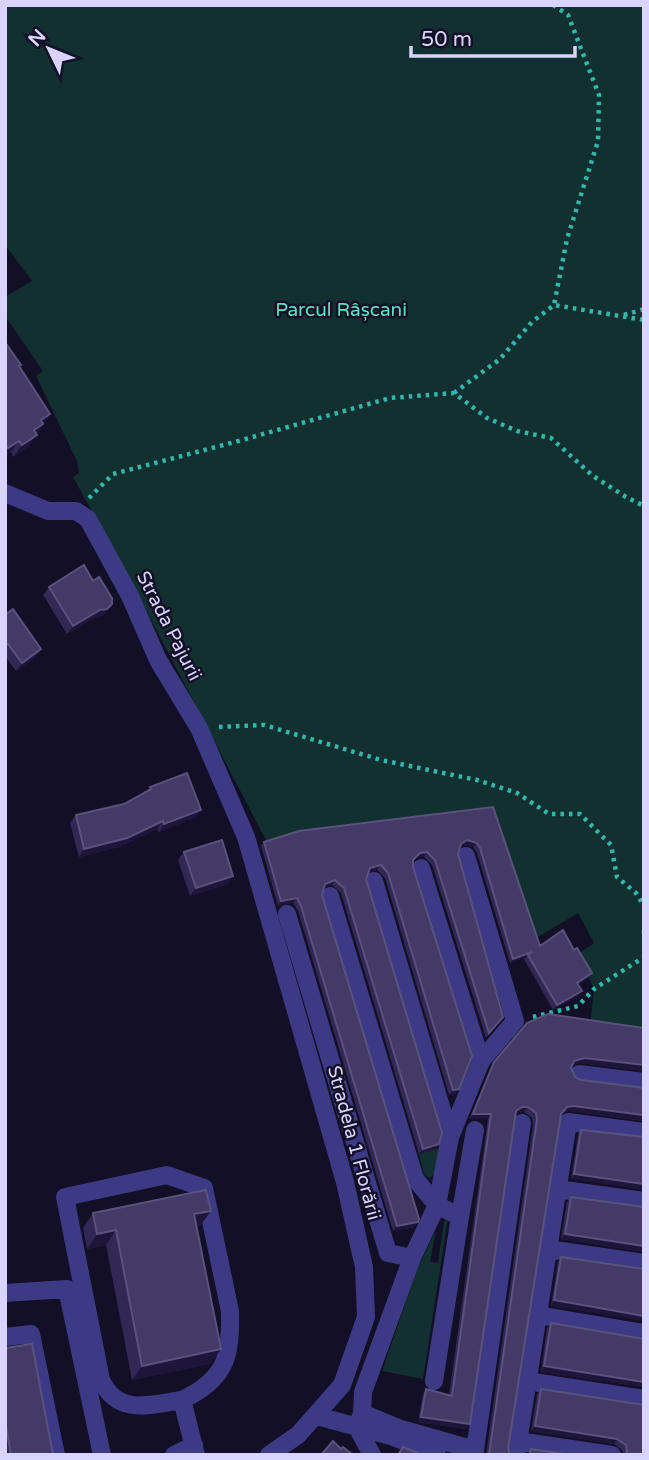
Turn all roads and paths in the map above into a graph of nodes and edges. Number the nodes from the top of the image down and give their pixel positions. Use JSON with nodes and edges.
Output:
{"nodes":[{"id":1,"x":553,"y":5,"type":"edge"},
{"id":2,"x":554,"y":305,"type":"junction"},
{"id":3,"x":644,"y":309,"type":"edge"},
{"id":4,"x":623,"y":315,"type":"junction"},
{"id":5,"x":644,"y":320,"type":"edge"},
{"id":6,"x":454,"y":393,"type":"junction"},
{"id":7,"x":5,"y":493,"type":"edge"},
{"id":8,"x":644,"y":506,"type":"edge"},
{"id":9,"x":76,"y":511,"type":"junction"},
{"id":10,"x":200,"y":728,"type":"junction"},
{"id":11,"x":466,"y":856,"type":"dead end"},
{"id":12,"x":421,"y":868,"type":"dead end"},
{"id":13,"x":257,"y":875,"type":"joint"},
{"id":14,"x":374,"y":881,"type":"dead end"},
{"id":15,"x":330,"y":896,"type":"dead end"},
{"id":16,"x":644,"y":906,"type":"edge"},
{"id":17,"x":287,"y":914,"type":"dead end"},
{"id":18,"x":644,"y":930,"type":"edge"},
{"id":19,"x":644,"y":937,"type":"edge"},
{"id":20,"x":644,"y":957,"type":"edge"},
{"id":21,"x":515,"y":1021,"type":"junction"},
{"id":22,"x":481,"y":1061,"type":"junction"},
{"id":23,"x":579,"y":1074,"type":"dead end"},
{"id":24,"x":644,"y":1082,"type":"edge"},
{"id":25,"x":522,"y":1123,"type":"dead end"},
{"id":26,"x":475,"y":1129,"type":"dead end"},
{"id":27,"x":644,"y":1132,"type":"edge"},
{"id":28,"x":450,"y":1137,"type":"junction"},
{"id":29,"x":557,"y":1189,"type":"junction"},
{"id":30,"x":644,"y":1201,"type":"edge"},
{"id":31,"x":437,"y":1205,"type":"junction"},
{"id":32,"x":460,"y":1217,"type":"junction"},
{"id":33,"x":548,"y":1249,"type":"junction"},
{"id":34,"x":412,"y":1258,"type":"junction"},
{"id":35,"x":644,"y":1263,"type":"edge"},
{"id":36,"x":5,"y":1293,"type":"edge"},
{"id":37,"x":538,"y":1315,"type":"junction"},
{"id":38,"x":644,"y":1333,"type":"edge"},
{"id":39,"x":5,"y":1337,"type":"edge"},
{"id":40,"x":434,"y":1381,"type":"dead end"},
{"id":41,"x":527,"y":1381,"type":"junction"},
{"id":42,"x":644,"y":1399,"type":"edge"},
{"id":43,"x":182,"y":1400,"type":"junction"},
{"id":44,"x":317,"y":1416,"type":"junction"},
{"id":45,"x":360,"y":1420,"type":"junction"},
{"id":46,"x":517,"y":1448,"type":"edge"},
{"id":47,"x":195,"y":1450,"type":"edge"},
{"id":48,"x":56,"y":1455,"type":"edge"},
{"id":49,"x":102,"y":1455,"type":"edge"},
{"id":50,"x":174,"y":1455,"type":"edge"},
{"id":51,"x":269,"y":1455,"type":"edge"},
{"id":52,"x":372,"y":1455,"type":"edge"},
{"id":53,"x":437,"y":1455,"type":"edge"},
{"id":54,"x":612,"y":1455,"type":"edge"}],
"edges":[{"from":1,"to":2,"type":"path"},
{"from":2,"to":4,"type":"path"},
{"from":2,"to":6,"type":"path"},
{"from":3,"to":4,"type":"path"},
{"from":4,"to":5,"type":"path"},
{"from":6,"to":8,"type":"path"},
{"from":6,"to":9,"type":"path"},
{"from":7,"to":9,"type":"street"},
{"from":9,"to":10,"type":"street","name":"Strada Pajurii"},
{"from":10,"to":13,"type":"street","name":"Strada Pajurii"},
{"from":10,"to":16,"type":"path"},
{"from":11,"to":21,"type":"street"},
{"from":12,"to":22,"type":"street"},
{"from":13,"to":44,"type":"street","name":"Stradela 1 Florării"},
{"from":14,"to":28,"type":"street"},
{"from":15,"to":31,"type":"street"},
{"from":17,"to":34,"type":"street"},
{"from":18,"to":19,"type":"path"},
{"from":20,"to":21,"type":"path"},
{"from":21,"to":22,"type":"street"},
{"from":22,"to":28,"type":"street"},
{"from":23,"to":24,"type":"street"},
{"from":25,"to":45,"type":"street"},
{"from":26,"to":32,"type":"street"},
{"from":27,"to":29,"type":"street"},
{"from":28,"to":31,"type":"street"},
{"from":29,"to":30,"type":"street"},
{"from":29,"to":33,"type":"street"},
{"from":31,"to":32,"type":"street"},
{"from":31,"to":34,"type":"street"},
{"from":32,"to":40,"type":"street"},
{"from":33,"to":35,"type":"street"},
{"from":33,"to":37,"type":"street"},
{"from":34,"to":45,"type":"street"},
{"from":36,"to":49,"type":"street"},
{"from":37,"to":38,"type":"street"},
{"from":37,"to":41,"type":"street"},
{"from":39,"to":48,"type":"street"},
{"from":41,"to":42,"type":"street"},
{"from":41,"to":46,"type":"street"},
{"from":43,"to":43,"type":"street"},
{"from":43,"to":47,"type":"street"},
{"from":44,"to":45,"type":"street"},
{"from":44,"to":51,"type":"street","name":"Stradela 1 Florării"},
{"from":45,"to":52,"type":"street"},
{"from":45,"to":53,"type":"street"},
{"from":46,"to":54,"type":"street"},
{"from":47,"to":50,"type":"street"}]}
